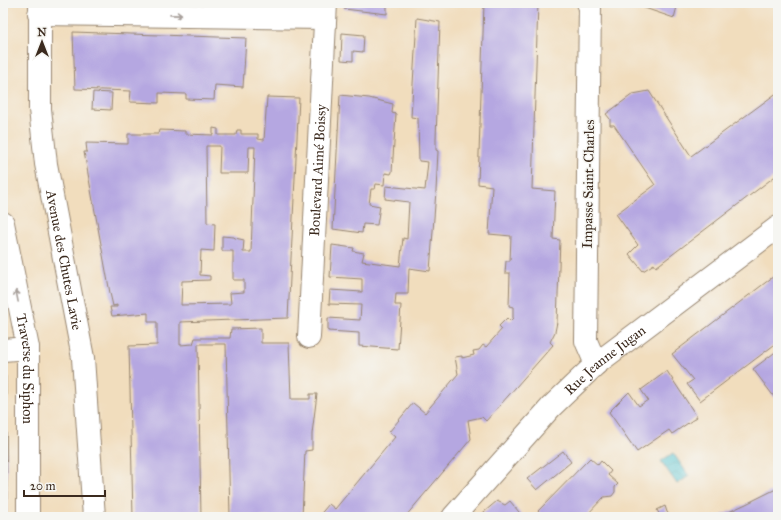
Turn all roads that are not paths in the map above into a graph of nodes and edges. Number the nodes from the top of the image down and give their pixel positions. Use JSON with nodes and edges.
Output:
{"nodes":[{"id":1,"x":588,"y":3,"type":"edge"},
{"id":2,"x":40,"y":8,"type":"edge"},
{"id":3,"x":326,"y":10,"type":"edge"},
{"id":4,"x":3,"y":223,"type":"edge"},
{"id":5,"x":778,"y":226,"type":"edge"},
{"id":6,"x":309,"y":336,"type":"dead end"},
{"id":7,"x":28,"y":348,"type":"junction"},
{"id":8,"x":3,"y":350,"type":"edge"},
{"id":9,"x":596,"y":364,"type":"junction"},
{"id":10,"x":28,"y":517,"type":"edge"},
{"id":11,"x":94,"y":517,"type":"edge"},
{"id":12,"x":453,"y":517,"type":"edge"}],
"edges":[{"from":1,"to":9,"type":"street","name":"Impasse Saint-Charles"},
{"from":2,"to":3,"type":"street","one_way":true},
{"from":2,"to":11,"type":"street","name":"Avenue des Chutes Lavie"},
{"from":3,"to":6,"type":"street","name":"Boulevard Aimé Boissy"},
{"from":7,"to":4,"type":"street","name":"Traverse du Siphon","one_way":true},
{"from":5,"to":9,"type":"street","name":"Rue Jeanne Jugan"},
{"from":7,"to":8,"type":"street"},
{"from":7,"to":10,"type":"street","name":"Traverse du Siphon"},
{"from":9,"to":12,"type":"street","name":"Rue Jeanne Jugan"}]}
